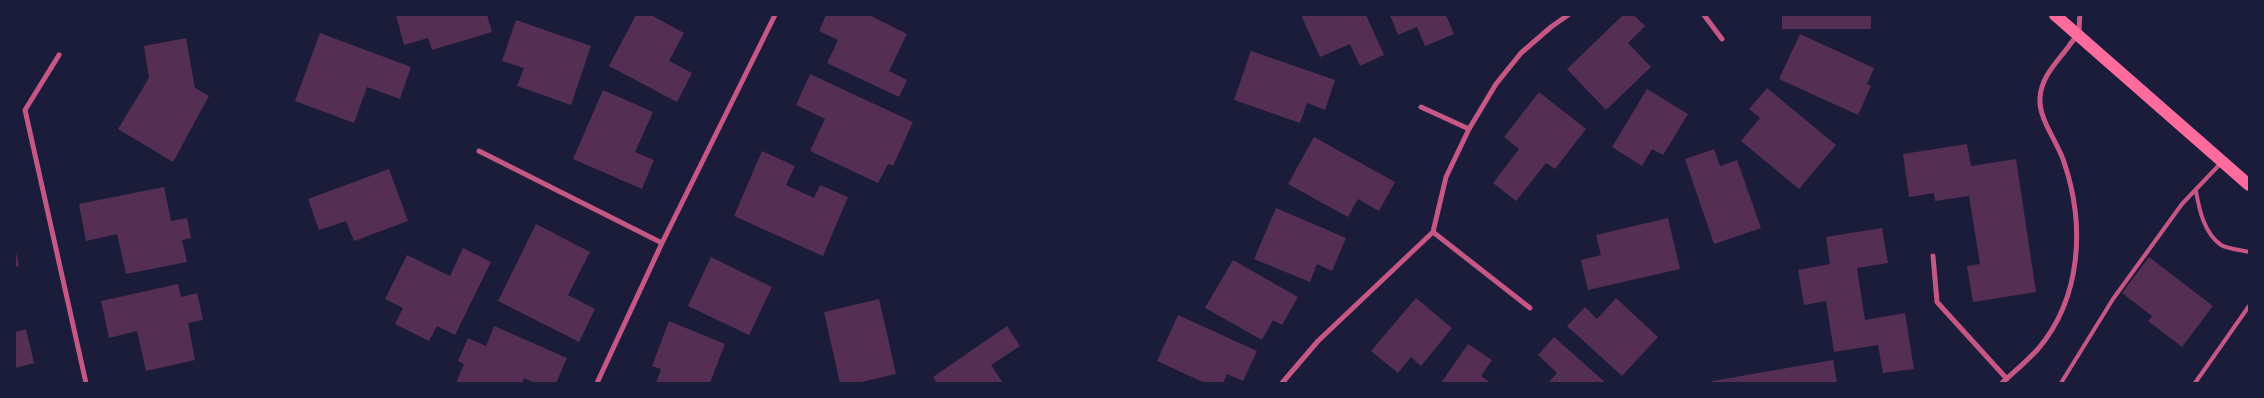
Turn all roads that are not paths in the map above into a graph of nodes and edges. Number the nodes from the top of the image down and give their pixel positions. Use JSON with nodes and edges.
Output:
{"nodes":[{"id":1,"x":775,"y":15,"type":"edge"},
{"id":2,"x":1568,"y":15,"type":"edge"},
{"id":3,"x":1704,"y":15,"type":"edge"},
{"id":4,"x":2055,"y":15,"type":"edge"},
{"id":5,"x":2080,"y":15,"type":"edge"},
{"id":6,"x":2078,"y":34,"type":"junction"},
{"id":7,"x":1722,"y":39,"type":"dead end"},
{"id":8,"x":59,"y":55,"type":"dead end"},
{"id":9,"x":1421,"y":107,"type":"dead end"},
{"id":10,"x":1469,"y":129,"type":"junction"},
{"id":11,"x":479,"y":151,"type":"dead end"},
{"id":12,"x":2222,"y":161,"type":"junction"},
{"id":13,"x":2249,"y":185,"type":"edge"},
{"id":14,"x":2196,"y":191,"type":"junction"},
{"id":15,"x":1432,"y":232,"type":"junction"},
{"id":16,"x":662,"y":243,"type":"junction"},
{"id":17,"x":2249,"y":252,"type":"edge"},
{"id":18,"x":1933,"y":256,"type":"dead end"},
{"id":19,"x":2249,"y":306,"type":"edge"},
{"id":20,"x":1530,"y":308,"type":"dead end"},
{"id":21,"x":2007,"y":379,"type":"junction"},
{"id":22,"x":86,"y":383,"type":"edge"},
{"id":23,"x":597,"y":383,"type":"edge"},
{"id":24,"x":1282,"y":383,"type":"edge"},
{"id":25,"x":2002,"y":383,"type":"edge"},
{"id":26,"x":2061,"y":383,"type":"edge"},
{"id":27,"x":2195,"y":383,"type":"edge"}],
"edges":[{"from":1,"to":16,"type":"street"},
{"from":2,"to":10,"type":"street"},
{"from":3,"to":7,"type":"street"},
{"from":4,"to":6,"type":"main road"},
{"from":5,"to":6,"type":"street"},
{"from":6,"to":12,"type":"main road"},
{"from":6,"to":21,"type":"street"},
{"from":8,"to":22,"type":"street"},
{"from":9,"to":10,"type":"street"},
{"from":10,"to":15,"type":"street"},
{"from":11,"to":16,"type":"street"},
{"from":12,"to":13,"type":"main road"},
{"from":12,"to":14,"type":"lane"},
{"from":14,"to":17,"type":"lane"},
{"from":14,"to":26,"type":"lane"},
{"from":15,"to":20,"type":"street"},
{"from":15,"to":24,"type":"street"},
{"from":16,"to":23,"type":"street"},
{"from":18,"to":21,"type":"street"},
{"from":19,"to":27,"type":"lane"},
{"from":21,"to":25,"type":"street"}]}
